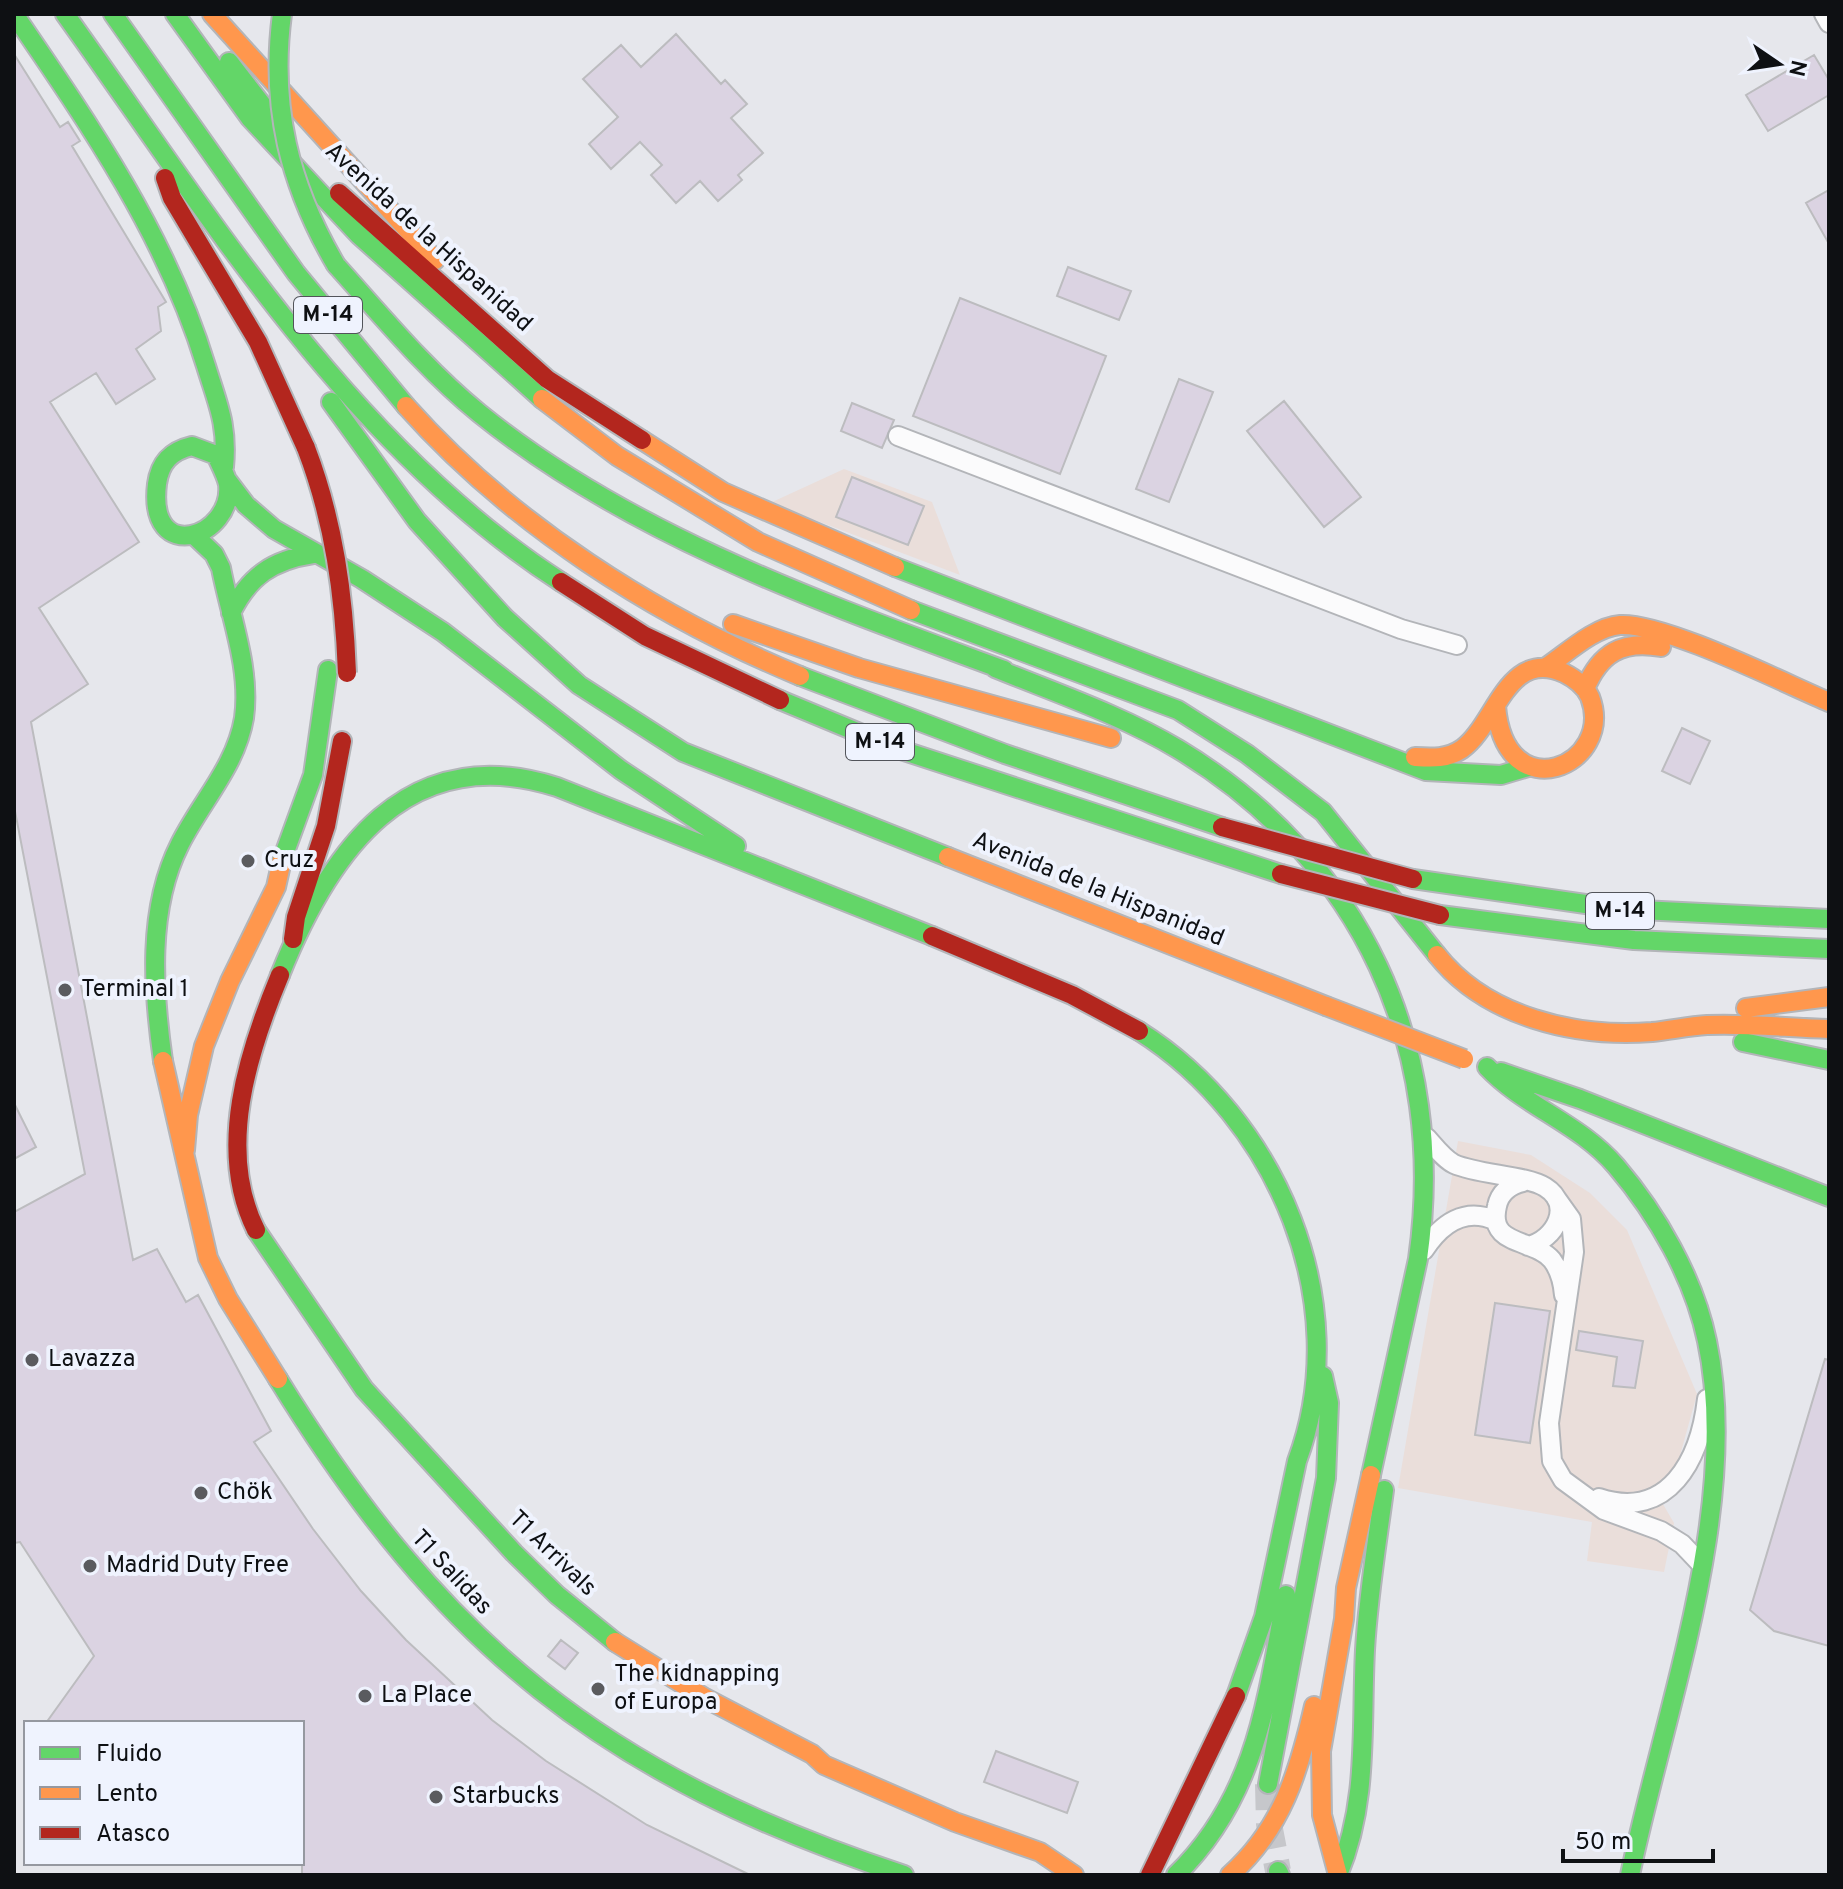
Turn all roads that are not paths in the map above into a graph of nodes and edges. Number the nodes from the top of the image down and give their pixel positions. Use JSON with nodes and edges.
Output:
{"nodes":[{"id":1,"x":14,"y":14,"type":"edge"},
{"id":2,"x":65,"y":14,"type":"edge"},
{"id":3,"x":113,"y":14,"type":"edge"},
{"id":4,"x":175,"y":14,"type":"edge"},
{"id":5,"x":195,"y":14,"type":"edge"},
{"id":6,"x":212,"y":14,"type":"edge"},
{"id":7,"x":282,"y":14,"type":"edge"},
{"id":8,"x":1824,"y":14,"type":"edge"},
{"id":9,"x":1829,"y":23,"type":"edge"},
{"id":10,"x":146,"y":129,"type":"junction"},
{"id":11,"x":270,"y":299,"type":"junction"},
{"id":12,"x":547,"y":379,"type":"junction"},
{"id":13,"x":213,"y":388,"type":"junction"},
{"id":14,"x":898,"y":436,"type":"dead end"},
{"id":15,"x":192,"y":446,"type":"junction"},
{"id":16,"x":225,"y":474,"type":"junction"},
{"id":17,"x":196,"y":537,"type":"junction"},
{"id":18,"x":313,"y":554,"type":"junction"},
{"id":19,"x":596,"y":568,"type":"junction"},
{"id":20,"x":231,"y":613,"type":"junction"},
{"id":21,"x":1457,"y":645,"type":"dead end"},
{"id":22,"x":1737,"y":664,"type":"junction"},
{"id":23,"x":995,"y":668,"type":"junction"},
{"id":24,"x":1545,"y":668,"type":"junction"},
{"id":25,"x":1585,"y":689,"type":"junction"},
{"id":26,"x":1829,"y":702,"type":"edge"},
{"id":27,"x":1496,"y":706,"type":"junction"},
{"id":28,"x":344,"y":726,"type":"dead end"},
{"id":29,"x":1247,"y":754,"type":"junction"},
{"id":30,"x":1386,"y":757,"type":"junction"},
{"id":31,"x":1528,"y":767,"type":"junction"},
{"id":32,"x":1239,"y":794,"type":"junction"},
{"id":33,"x":798,"y":880,"type":"junction"},
{"id":34,"x":1829,"y":919,"type":"edge"},
{"id":35,"x":293,"y":939,"type":"junction"},
{"id":36,"x":1829,"y":949,"type":"edge"},
{"id":37,"x":1829,"y":997,"type":"edge"},
{"id":38,"x":1555,"y":1021,"type":"junction"},
{"id":39,"x":1829,"y":1029,"type":"edge"},
{"id":40,"x":1650,"y":1032,"type":"junction"},
{"id":41,"x":1829,"y":1060,"type":"edge"},
{"id":42,"x":1487,"y":1067,"type":"junction"},
{"id":43,"x":1425,"y":1136,"type":"junction"},
{"id":44,"x":185,"y":1150,"type":"junction"},
{"id":45,"x":1523,"y":1182,"type":"junction"},
{"id":46,"x":1829,"y":1197,"type":"edge"},
{"id":47,"x":1556,"y":1198,"type":"junction"},
{"id":48,"x":1496,"y":1221,"type":"junction"},
{"id":49,"x":1528,"y":1246,"type":"junction"},
{"id":50,"x":1418,"y":1259,"type":"junction"},
{"id":51,"x":1565,"y":1314,"type":"junction"},
{"id":52,"x":1712,"y":1348,"type":"junction"},
{"id":53,"x":1316,"y":1358,"type":"junction"},
{"id":54,"x":1383,"y":1426,"type":"junction"},
{"id":55,"x":1306,"y":1437,"type":"junction"},
{"id":56,"x":1583,"y":1493,"type":"junction"},
{"id":57,"x":1700,"y":1569,"type":"junction"},
{"id":58,"x":1346,"y":1588,"type":"junction"},
{"id":59,"x":1268,"y":1784,"type":"tunnel mouth"},
{"id":60,"x":1630,"y":1874,"type":"edge"},
{"id":61,"x":904,"y":1875,"type":"edge"},
{"id":62,"x":1074,"y":1875,"type":"edge"},
{"id":63,"x":1150,"y":1875,"type":"edge"},
{"id":64,"x":1176,"y":1875,"type":"edge"},
{"id":65,"x":1230,"y":1875,"type":"edge"},
{"id":66,"x":1338,"y":1875,"type":"edge"}],
"edges":[{"from":1,"to":13,"type":"main road"},
{"from":2,"to":10,"type":"main road","number":"M-14"},
{"from":3,"to":19,"type":"main road","number":"M-14"},
{"from":4,"to":29,"type":"main road"},
{"from":5,"to":12,"type":"main road","name":"Avenida de la Hispanidad"},
{"from":6,"to":12,"type":"main road","name":"Avenida de la Hispanidad"},
{"from":7,"to":23,"type":"main road","bridge":true},
{"from":8,"to":9,"type":"street"},
{"from":10,"to":11,"type":"main road","number":"M-14"},
{"from":10,"to":44,"type":"main road","bridge":true},
{"from":11,"to":36,"type":"main road","number":"M-14","bridge":true},
{"from":11,"to":42,"type":"main road","name":"Avenida de la Hispanidad","bridge":true},
{"from":12,"to":30,"type":"main road","name":"Avenida de la Hispanidad"},
{"from":13,"to":15,"type":"main road"},
{"from":13,"to":16,"type":"main road"},
{"from":14,"to":21,"type":"street"},
{"from":15,"to":16,"type":"main road"},
{"from":15,"to":17,"type":"main road"},
{"from":16,"to":17,"type":"main road"},
{"from":16,"to":18,"type":"main road"},
{"from":17,"to":20,"type":"main road"},
{"from":18,"to":20,"type":"main road"},
{"from":18,"to":33,"type":"main road"},
{"from":19,"to":32,"type":"main road"},
{"from":19,"to":34,"type":"main road","number":"M-14","bridge":true},
{"from":20,"to":44,"type":"main road"},
{"from":22,"to":24,"type":"main road"},
{"from":22,"to":25,"type":"main road"},
{"from":22,"to":26,"type":"main road"},
{"from":23,"to":29,"type":"main road"},
{"from":23,"to":32,"type":"main road"},
{"from":24,"to":25,"type":"main road"},
{"from":24,"to":27,"type":"main road"},
{"from":25,"to":31,"type":"main road"},
{"from":27,"to":30,"type":"main road","name":"Avenida de la Hispanidad"},
{"from":27,"to":31,"type":"main road"},
{"from":28,"to":35,"type":"main road"},
{"from":29,"to":38,"type":"main road"},
{"from":30,"to":31,"type":"main road","name":"Avenida de la Hispanidad"},
{"from":32,"to":43,"type":"main road"},
{"from":33,"to":35,"type":"main road"},
{"from":33,"to":53,"type":"main road"},
{"from":35,"to":62,"type":"main road","name":"T1 Arrivals"},
{"from":37,"to":38,"type":"main road"},
{"from":38,"to":40,"type":"main road"},
{"from":39,"to":40,"type":"main road"},
{"from":40,"to":41,"type":"main road"},
{"from":42,"to":46,"type":"main road","name":"Avenida de la Hispanidad"},
{"from":42,"to":52,"type":"main road"},
{"from":43,"to":45,"type":"street"},
{"from":43,"to":50,"type":"main road"},
{"from":44,"to":61,"type":"main road","name":"T1 Salidas"},
{"from":45,"to":47,"type":"street"},
{"from":45,"to":48,"type":"street"},
{"from":47,"to":49,"type":"street"},
{"from":47,"to":51,"type":"street"},
{"from":48,"to":49,"type":"street"},
{"from":48,"to":50,"type":"street"},
{"from":49,"to":51,"type":"street"},
{"from":50,"to":54,"type":"main road"},
{"from":51,"to":56,"type":"street"},
{"from":52,"to":56,"type":"street"},
{"from":52,"to":57,"type":"main road"},
{"from":53,"to":55,"type":"main road"},
{"from":53,"to":59,"type":"main road"},
{"from":54,"to":58,"type":"main road"},
{"from":54,"to":66,"type":"main road"},
{"from":55,"to":63,"type":"main road"},
{"from":55,"to":64,"type":"main road"},
{"from":56,"to":57,"type":"street"},
{"from":57,"to":60,"type":"main road"},
{"from":58,"to":65,"type":"main road"},
{"from":58,"to":66,"type":"main road"}]}
